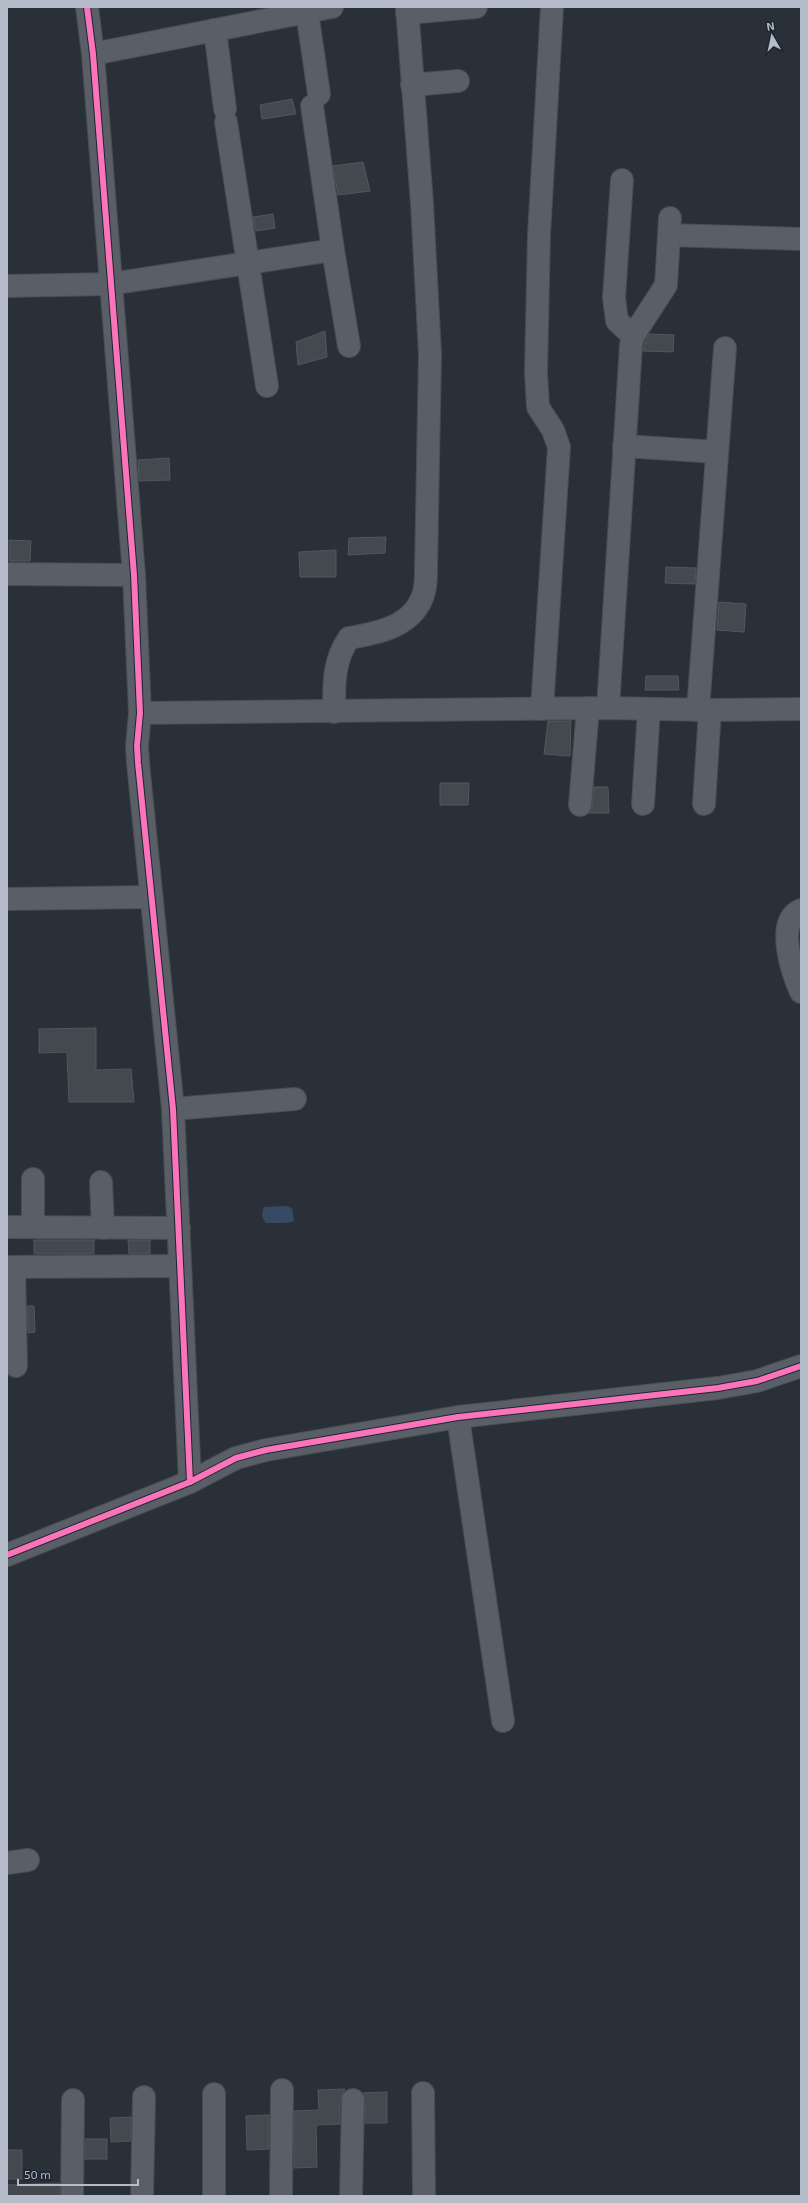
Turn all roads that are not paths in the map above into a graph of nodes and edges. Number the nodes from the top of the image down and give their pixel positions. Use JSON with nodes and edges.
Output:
{"nodes":[{"id":1,"x":87,"y":7,"type":"edge"},
{"id":2,"x":332,"y":7,"type":"edge"},
{"id":3,"x":476,"y":7,"type":"edge"},
{"id":4,"x":552,"y":7,"type":"edge"},
{"id":5,"x":407,"y":10,"type":"edge"},
{"id":6,"x":307,"y":12,"type":"junction"},
{"id":7,"x":215,"y":30,"type":"junction"},
{"id":8,"x":93,"y":54,"type":"junction"},
{"id":9,"x":458,"y":81,"type":"dead end"},
{"id":10,"x":412,"y":85,"type":"junction"},
{"id":11,"x":622,"y":180,"type":"dead end"},
{"id":12,"x":801,"y":239,"type":"edge"},
{"id":13,"x":333,"y":250,"type":"junction"},
{"id":14,"x":248,"y":263,"type":"junction"},
{"id":15,"x":110,"y":284,"type":"junction"},
{"id":16,"x":7,"y":286,"type":"edge"},
{"id":17,"x":633,"y":336,"type":"junction"},
{"id":18,"x":349,"y":346,"type":"dead end"},
{"id":19,"x":725,"y":348,"type":"dead end"},
{"id":20,"x":267,"y":386,"type":"dead end"},
{"id":21,"x":624,"y":446,"type":"junction"},
{"id":22,"x":717,"y":452,"type":"junction"},
{"id":23,"x":7,"y":574,"type":"edge"},
{"id":24,"x":134,"y":575,"type":"junction"},
{"id":25,"x":598,"y":708,"type":"junction"},
{"id":26,"x":542,"y":709,"type":"junction"},
{"id":27,"x":649,"y":709,"type":"junction"},
{"id":28,"x":801,"y":709,"type":"edge"},
{"id":29,"x":704,"y":710,"type":"junction"},
{"id":30,"x":334,"y":712,"type":"junction"},
{"id":31,"x":140,"y":713,"type":"junction"},
{"id":32,"x":643,"y":804,"type":"dead end"},
{"id":33,"x":704,"y":804,"type":"dead end"},
{"id":34,"x":580,"y":805,"type":"dead end"},
{"id":35,"x":151,"y":896,"type":"junction"},
{"id":36,"x":7,"y":899,"type":"edge"},
{"id":37,"x":801,"y":910,"type":"edge"},
{"id":38,"x":801,"y":992,"type":"edge"},
{"id":39,"x":295,"y":1099,"type":"dead end"},
{"id":40,"x":173,"y":1109,"type":"junction"},
{"id":41,"x":33,"y":1179,"type":"dead end"},
{"id":42,"x":101,"y":1182,"type":"dead end"},
{"id":43,"x":7,"y":1227,"type":"edge"},
{"id":44,"x":33,"y":1227,"type":"junction"},
{"id":45,"x":103,"y":1228,"type":"junction"},
{"id":46,"x":178,"y":1228,"type":"junction"},
{"id":47,"x":180,"y":1266,"type":"junction"},
{"id":48,"x":11,"y":1267,"type":"edge"},
{"id":49,"x":16,"y":1366,"type":"dead end"},
{"id":50,"x":801,"y":1366,"type":"edge"},
{"id":51,"x":458,"y":1417,"type":"junction"},
{"id":52,"x":190,"y":1482,"type":"junction"},
{"id":53,"x":7,"y":1555,"type":"edge"},
{"id":54,"x":503,"y":1721,"type":"dead end"},
{"id":55,"x":28,"y":1860,"type":"dead end"},
{"id":56,"x":7,"y":1863,"type":"edge"},
{"id":57,"x":282,"y":2090,"type":"dead end"},
{"id":58,"x":423,"y":2093,"type":"dead end"},
{"id":59,"x":214,"y":2094,"type":"dead end"},
{"id":60,"x":144,"y":2097,"type":"dead end"},
{"id":61,"x":73,"y":2100,"type":"dead end"},
{"id":62,"x":353,"y":2100,"type":"dead end"},
{"id":63,"x":72,"y":2196,"type":"edge"},
{"id":64,"x":142,"y":2196,"type":"edge"},
{"id":65,"x":214,"y":2196,"type":"edge"},
{"id":66,"x":281,"y":2196,"type":"edge"},
{"id":67,"x":350,"y":2196,"type":"edge"},
{"id":68,"x":424,"y":2196,"type":"edge"}],
"edges":[{"from":1,"to":8,"type":"street"},
{"from":2,"to":6,"type":"street"},
{"from":3,"to":5,"type":"street"},
{"from":4,"to":26,"type":"street"},
{"from":5,"to":10,"type":"street"},
{"from":6,"to":7,"type":"street"},
{"from":6,"to":13,"type":"street"},
{"from":7,"to":8,"type":"street"},
{"from":7,"to":14,"type":"street"},
{"from":8,"to":15,"type":"street"},
{"from":9,"to":10,"type":"street"},
{"from":10,"to":30,"type":"street"},
{"from":11,"to":17,"type":"street"},
{"from":12,"to":17,"type":"street"},
{"from":13,"to":14,"type":"street"},
{"from":13,"to":18,"type":"street"},
{"from":14,"to":15,"type":"street"},
{"from":14,"to":20,"type":"street"},
{"from":15,"to":16,"type":"street"},
{"from":15,"to":24,"type":"street"},
{"from":17,"to":21,"type":"street"},
{"from":19,"to":22,"type":"street"},
{"from":21,"to":22,"type":"street"},
{"from":21,"to":25,"type":"street"},
{"from":22,"to":29,"type":"street"},
{"from":23,"to":24,"type":"street"},
{"from":24,"to":31,"type":"street"},
{"from":25,"to":26,"type":"street"},
{"from":25,"to":27,"type":"street"},
{"from":25,"to":34,"type":"street"},
{"from":26,"to":30,"type":"street"},
{"from":27,"to":29,"type":"street"},
{"from":27,"to":32,"type":"street"},
{"from":28,"to":29,"type":"street"},
{"from":29,"to":33,"type":"street"},
{"from":30,"to":31,"type":"street"},
{"from":31,"to":35,"type":"street"},
{"from":35,"to":36,"type":"street"},
{"from":35,"to":40,"type":"street"},
{"from":37,"to":38,"type":"street"},
{"from":39,"to":40,"type":"street"},
{"from":40,"to":46,"type":"street"},
{"from":41,"to":44,"type":"street"},
{"from":42,"to":45,"type":"street"},
{"from":43,"to":44,"type":"street"},
{"from":44,"to":45,"type":"street"},
{"from":45,"to":46,"type":"street"},
{"from":46,"to":47,"type":"street"},
{"from":47,"to":48,"type":"street"},
{"from":47,"to":52,"type":"street"},
{"from":48,"to":49,"type":"street"},
{"from":50,"to":51,"type":"street"},
{"from":51,"to":52,"type":"street"},
{"from":51,"to":54,"type":"street"},
{"from":52,"to":53,"type":"street"},
{"from":55,"to":56,"type":"street"},
{"from":57,"to":66,"type":"street"},
{"from":58,"to":68,"type":"street"},
{"from":59,"to":65,"type":"street"},
{"from":60,"to":64,"type":"street"},
{"from":61,"to":63,"type":"street"},
{"from":62,"to":67,"type":"street"}]}
